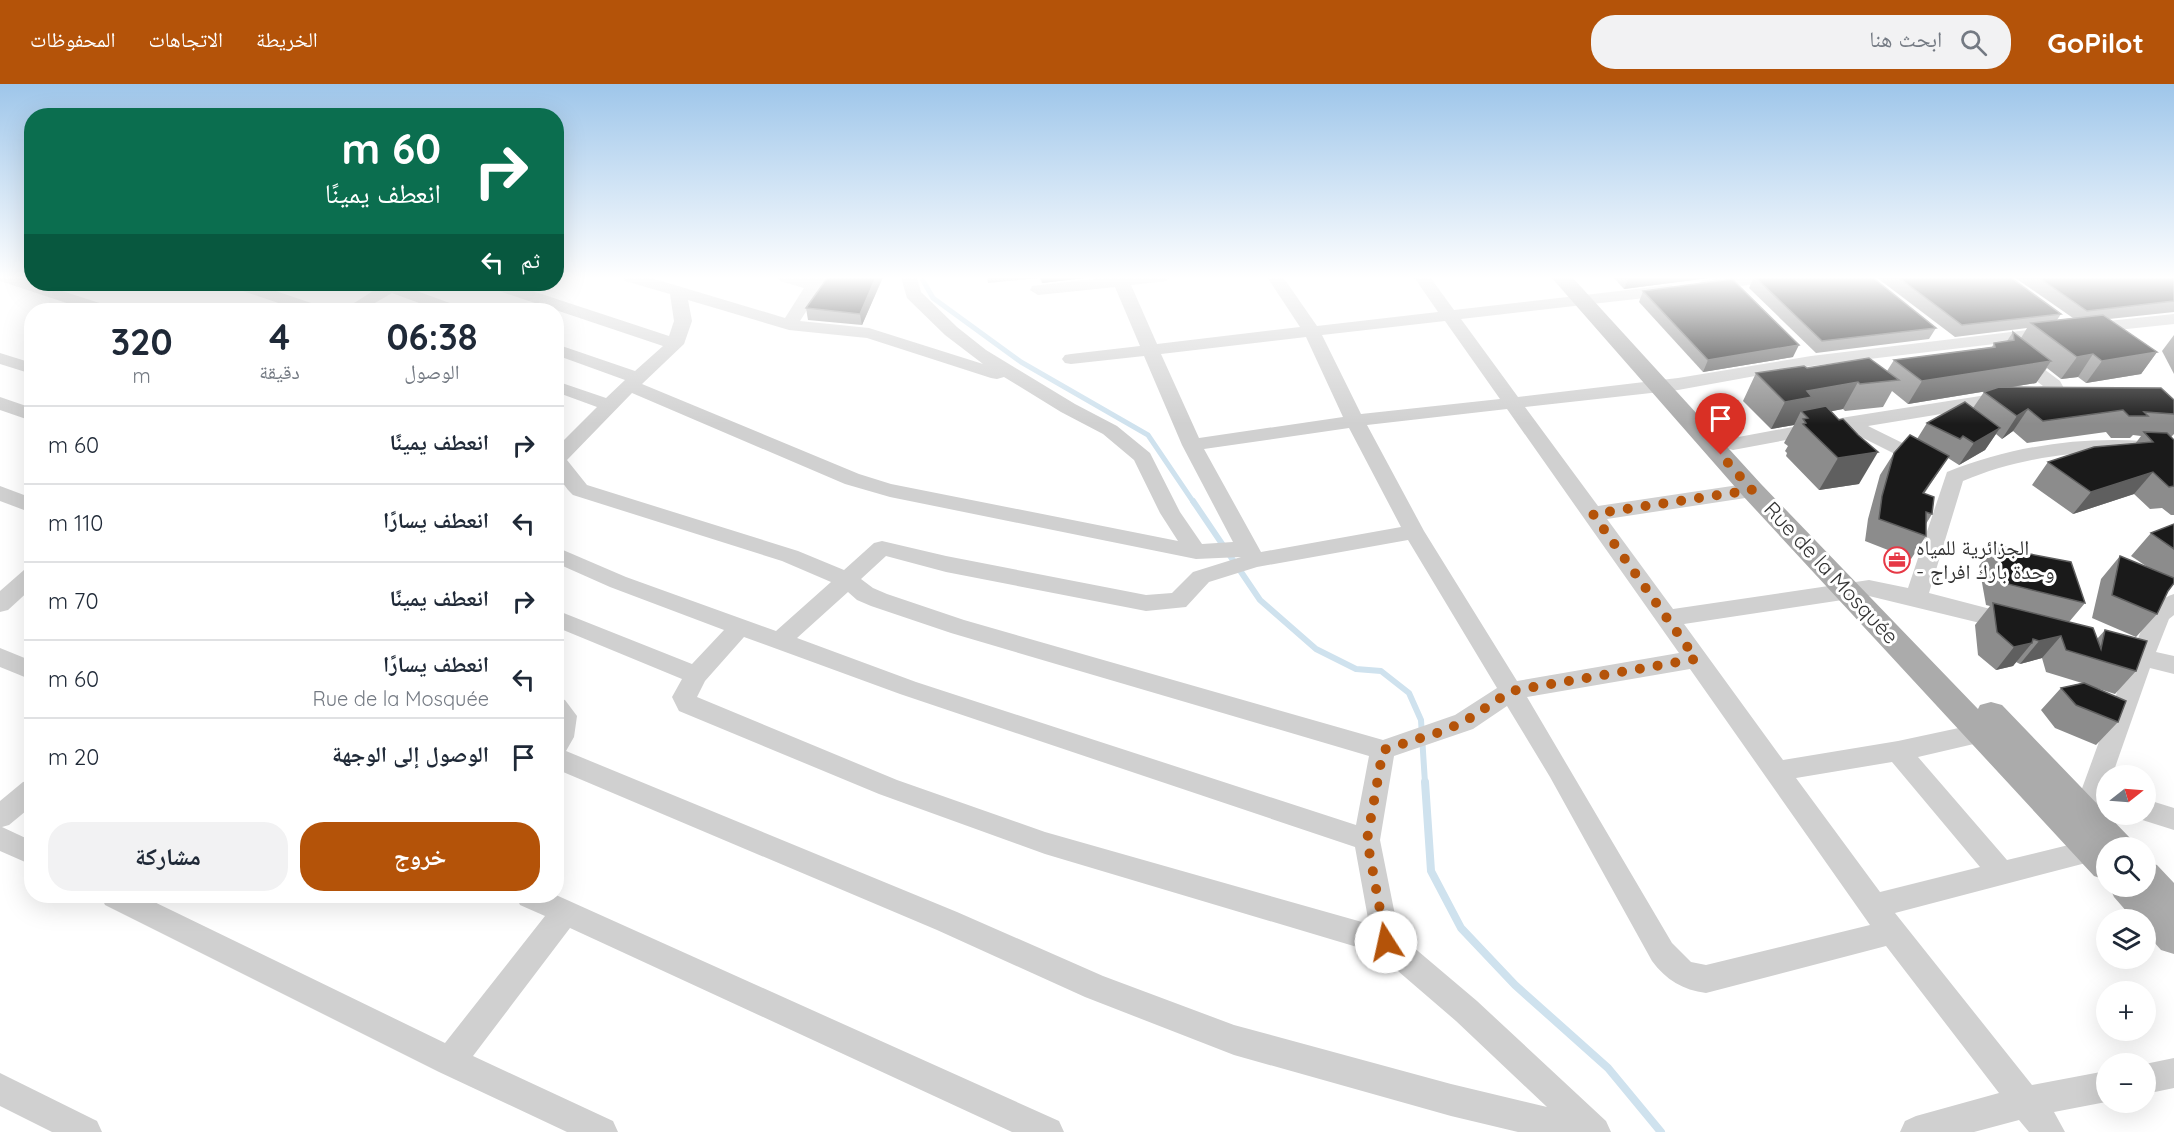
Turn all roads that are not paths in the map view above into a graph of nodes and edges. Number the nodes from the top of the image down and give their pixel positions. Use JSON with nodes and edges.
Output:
{"nodes":[{"id":1,"x":619,"y":326,"type":"edge"},
{"id":2,"x":681,"y":326,"type":"edge"},
{"id":3,"x":798,"y":326,"type":"edge"},
{"id":4,"x":946,"y":326,"type":"edge"},
{"id":5,"x":1142,"y":326,"type":"edge"},
{"id":6,"x":1308,"y":326,"type":"edge"},
{"id":7,"x":1346,"y":326,"type":"edge"},
{"id":8,"x":1457,"y":326,"type":"edge"},
{"id":9,"x":1617,"y":326,"type":"edge"},
{"id":10,"x":2106,"y":326,"type":"edge"},
{"id":11,"x":2157,"y":326,"type":"edge"},
{"id":12,"x":1311,"y":330,"type":"junction"},
{"id":13,"x":1932,"y":331,"type":"edge"},
{"id":14,"x":2174,"y":335,"type":"edge"},
{"id":15,"x":1994,"y":339,"type":"junction"},
{"id":16,"x":1949,"y":344,"type":"junction"},
{"id":17,"x":675,"y":345,"type":"junction"},
{"id":18,"x":1795,"y":345,"type":"edge"},
{"id":19,"x":1153,"y":350,"type":"junction"},
{"id":20,"x":564,"y":353,"type":"edge"},
{"id":21,"x":0,"y":358,"type":"edge"},
{"id":22,"x":1836,"y":358,"type":"junction"},
{"id":23,"x":1071,"y":359,"type":"dead end"},
{"id":24,"x":1811,"y":361,"type":"junction"},
{"id":25,"x":24,"y":366,"type":"edge"},
{"id":26,"x":1854,"y":372,"type":"edge"},
{"id":27,"x":635,"y":382,"type":"junction"},
{"id":28,"x":1027,"y":383,"type":"junction"},
{"id":29,"x":1667,"y":385,"type":"junction"},
{"id":30,"x":564,"y":389,"type":"edge"},
{"id":31,"x":1889,"y":400,"type":"edge"},
{"id":32,"x":0,"y":404,"type":"edge"},
{"id":33,"x":1513,"y":404,"type":"junction"},
{"id":34,"x":609,"y":405,"type":"junction"},
{"id":35,"x":1943,"y":407,"type":"junction"},
{"id":36,"x":24,"y":412,"type":"edge"},
{"id":37,"x":1906,"y":414,"type":"junction"},
{"id":38,"x":1355,"y":421,"type":"junction"},
{"id":39,"x":1962,"y":421,"type":"edge"},
{"id":40,"x":1847,"y":423,"type":"junction"},
{"id":41,"x":1990,"y":442,"type":"edge"},
{"id":42,"x":1732,"y":444,"type":"junction"},
{"id":43,"x":1192,"y":445,"type":"junction"},
{"id":44,"x":2174,"y":450,"type":"edge"},
{"id":45,"x":2009,"y":456,"type":"junction"},
{"id":46,"x":564,"y":462,"type":"edge"},
{"id":47,"x":564,"y":474,"type":"edge"},
{"id":48,"x":1954,"y":477,"type":"junction"},
{"id":49,"x":1752,"y":490,"type":"junction"},
{"id":50,"x":0,"y":493,"type":"edge"},
{"id":51,"x":24,"y":503,"type":"edge"},
{"id":52,"x":1593,"y":514,"type":"junction"},
{"id":53,"x":1414,"y":532,"type":"junction"},
{"id":54,"x":1196,"y":552,"type":"junction"},
{"id":55,"x":1252,"y":554,"type":"junction"},
{"id":56,"x":564,"y":558,"type":"edge"},
{"id":57,"x":848,"y":580,"type":"junction"},
{"id":58,"x":24,"y":582,"type":"edge"},
{"id":59,"x":1858,"y":589,"type":"junction"},
{"id":60,"x":1916,"y":598,"type":"junction"},
{"id":61,"x":1,"y":601,"type":"edge"},
{"id":62,"x":2174,"y":602,"type":"edge"},
{"id":63,"x":1667,"y":618,"type":"junction"},
{"id":64,"x":564,"y":621,"type":"edge"},
{"id":65,"x":740,"y":627,"type":"junction"},
{"id":66,"x":2029,"y":627,"type":"edge"},
{"id":67,"x":779,"y":641,"type":"junction"},
{"id":68,"x":2086,"y":642,"type":"edge"},
{"id":69,"x":0,"y":657,"type":"edge"},
{"id":70,"x":2142,"y":657,"type":"junction"},
{"id":71,"x":1696,"y":659,"type":"junction"},
{"id":72,"x":2174,"y":664,"type":"edge"},
{"id":73,"x":24,"y":668,"type":"edge"},
{"id":74,"x":696,"y":675,"type":"junction"},
{"id":75,"x":1511,"y":691,"type":"junction"},
{"id":76,"x":1982,"y":733,"type":"junction"},
{"id":77,"x":1383,"y":750,"type":"junction"},
{"id":78,"x":1898,"y":751,"type":"junction"},
{"id":79,"x":564,"y":761,"type":"edge"},
{"id":80,"x":2109,"y":765,"type":"edge"},
{"id":81,"x":1776,"y":771,"type":"junction"},
{"id":82,"x":2054,"y":780,"type":"junction"},
{"id":83,"x":2096,"y":795,"type":"edge"},
{"id":84,"x":24,"y":797,"type":"edge"},
{"id":85,"x":2156,"y":813,"type":"edge"},
{"id":86,"x":0,"y":818,"type":"edge"},
{"id":87,"x":2174,"y":819,"type":"edge"},
{"id":88,"x":2097,"y":837,"type":"edge"},
{"id":89,"x":0,"y":838,"type":"edge"},
{"id":90,"x":1367,"y":840,"type":"junction"},
{"id":91,"x":2096,"y":841,"type":"edge"},
{"id":92,"x":24,"y":850,"type":"edge"},
{"id":93,"x":2096,"y":854,"type":"edge"},
{"id":94,"x":2002,"y":874,"type":"junction"},
{"id":95,"x":2156,"y":888,"type":"edge"},
{"id":96,"x":2136,"y":897,"type":"edge"},
{"id":97,"x":129,"y":903,"type":"edge"},
{"id":98,"x":546,"y":903,"type":"edge"},
{"id":99,"x":1874,"y":906,"type":"junction"},
{"id":100,"x":2174,"y":907,"type":"edge"},
{"id":101,"x":566,"y":912,"type":"junction"},
{"id":102,"x":1892,"y":932,"type":"junction"},
{"id":103,"x":2174,"y":938,"type":"edge"},
{"id":104,"x":1386,"y":942,"type":"junction"},
{"id":105,"x":450,"y":1061,"type":"junction"},
{"id":106,"x":2174,"y":1073,"type":"edge"},
{"id":107,"x":2156,"y":1077,"type":"edge"},
{"id":108,"x":0,"y":1089,"type":"edge"},
{"id":109,"x":2096,"y":1089,"type":"edge"},
{"id":110,"x":2026,"y":1102,"type":"junction"},
{"id":111,"x":86,"y":1132,"type":"edge"},
{"id":112,"x":602,"y":1132,"type":"edge"},
{"id":113,"x":1048,"y":1132,"type":"edge"},
{"id":114,"x":1584,"y":1132,"type":"edge"},
{"id":115,"x":1595,"y":1132,"type":"edge"},
{"id":116,"x":1916,"y":1132,"type":"edge"},
{"id":117,"x":2049,"y":1132,"type":"edge"}],
"edges":[{"from":1,"to":17,"type":"street"},
{"from":2,"to":17,"type":"street"},
{"from":3,"to":28,"type":"street"},
{"from":4,"to":28,"type":"street"},
{"from":5,"to":19,"type":"street"},
{"from":6,"to":12,"type":"street"},
{"from":7,"to":12,"type":"street"},
{"from":8,"to":33,"type":"street"},
{"from":9,"to":29,"type":"main road","name":"Rue de la Mosquée"},
{"from":10,"to":15,"type":"street"},
{"from":11,"to":14,"type":"street"},
{"from":12,"to":19,"type":"street"},
{"from":12,"to":38,"type":"street"},
{"from":13,"to":16,"type":"street"},
{"from":15,"to":16,"type":"street"},
{"from":15,"to":35,"type":"street"},
{"from":16,"to":22,"type":"street"},
{"from":17,"to":27,"type":"street"},
{"from":18,"to":24,"type":"street"},
{"from":19,"to":23,"type":"street"},
{"from":19,"to":43,"type":"street"},
{"from":20,"to":27,"type":"street"},
{"from":21,"to":25,"type":"street"},
{"from":22,"to":24,"type":"street"},
{"from":22,"to":26,"type":"street"},
{"from":24,"to":29,"type":"street"},
{"from":27,"to":34,"type":"street"},
{"from":27,"to":54,"type":"street"},
{"from":28,"to":54,"type":"street"},
{"from":29,"to":33,"type":"street"},
{"from":29,"to":42,"type":"main road"},
{"from":29,"to":49,"type":"main road","name":"Rue de la Mosquée"},
{"from":30,"to":34,"type":"street"},
{"from":31,"to":37,"type":"street"},
{"from":32,"to":36,"type":"street"},
{"from":33,"to":38,"type":"street"},
{"from":33,"to":52,"type":"street"},
{"from":34,"to":46,"type":"street"},
{"from":35,"to":37,"type":"street"},
{"from":35,"to":39,"type":"street"},
{"from":37,"to":40,"type":"street"},
{"from":38,"to":43,"type":"street"},
{"from":38,"to":53,"type":"street"},
{"from":40,"to":42,"type":"street"},
{"from":40,"to":48,"type":"street"},
{"from":41,"to":45,"type":"street"},
{"from":42,"to":59,"type":"main road"},
{"from":43,"to":55,"type":"street"},
{"from":44,"to":45,"type":"street"},
{"from":45,"to":48,"type":"street"},
{"from":47,"to":57,"type":"street"},
{"from":48,"to":60,"type":"street"},
{"from":49,"to":52,"type":"street"},
{"from":49,"to":59,"type":"main road","name":"Rue de la Mosquée"},
{"from":50,"to":51,"type":"street"},
{"from":52,"to":63,"type":"street"},
{"from":53,"to":55,"type":"street"},
{"from":53,"to":75,"type":"street"},
{"from":54,"to":55,"type":"street"},
{"from":55,"to":57,"type":"street"},
{"from":56,"to":65,"type":"street"},
{"from":57,"to":67,"type":"street"},
{"from":57,"to":77,"type":"street"},
{"from":58,"to":61,"type":"street"},
{"from":59,"to":60,"type":"street"},
{"from":59,"to":63,"type":"street"},
{"from":59,"to":76,"type":"main road","name":"Rue de la Mosquée"},
{"from":59,"to":82,"type":"main road"},
{"from":60,"to":66,"type":"street"},
{"from":62,"to":70,"type":"street"},
{"from":63,"to":71,"type":"street"},
{"from":64,"to":74,"type":"street"},
{"from":65,"to":67,"type":"street"},
{"from":65,"to":74,"type":"street"},
{"from":67,"to":90,"type":"street"},
{"from":68,"to":70,"type":"street"},
{"from":69,"to":73,"type":"street"},
{"from":70,"to":72,"type":"street"},
{"from":70,"to":80,"type":"street"},
{"from":71,"to":75,"type":"street"},
{"from":71,"to":81,"type":"street"},
{"from":74,"to":104,"type":"street"},
{"from":75,"to":77,"type":"street"},
{"from":75,"to":102,"type":"street"},
{"from":76,"to":78,"type":"street"},
{"from":76,"to":91,"type":"main road","name":"Rue de la Mosquée"},
{"from":77,"to":90,"type":"street"},
{"from":78,"to":81,"type":"street"},
{"from":78,"to":94,"type":"street"},
{"from":79,"to":114,"type":"street"},
{"from":81,"to":99,"type":"street"},
{"from":82,"to":83,"type":"street"},
{"from":82,"to":88,"type":"main road"},
{"from":84,"to":86,"type":"street"},
{"from":85,"to":87,"type":"street"},
{"from":89,"to":92,"type":"street"},
{"from":90,"to":104,"type":"street"},
{"from":93,"to":94,"type":"street"},
{"from":94,"to":99,"type":"street"},
{"from":95,"to":100,"type":"main road"},
{"from":96,"to":103,"type":"main road"},
{"from":97,"to":105,"type":"street"},
{"from":98,"to":101,"type":"street"},
{"from":99,"to":102,"type":"street"},
{"from":101,"to":105,"type":"street"},
{"from":101,"to":113,"type":"street"},
{"from":102,"to":110,"type":"street"},
{"from":104,"to":115,"type":"street"},
{"from":105,"to":112,"type":"street"},
{"from":106,"to":107,"type":"street"},
{"from":108,"to":111,"type":"street"},
{"from":109,"to":110,"type":"street"},
{"from":110,"to":116,"type":"street"},
{"from":110,"to":117,"type":"street"}]}
